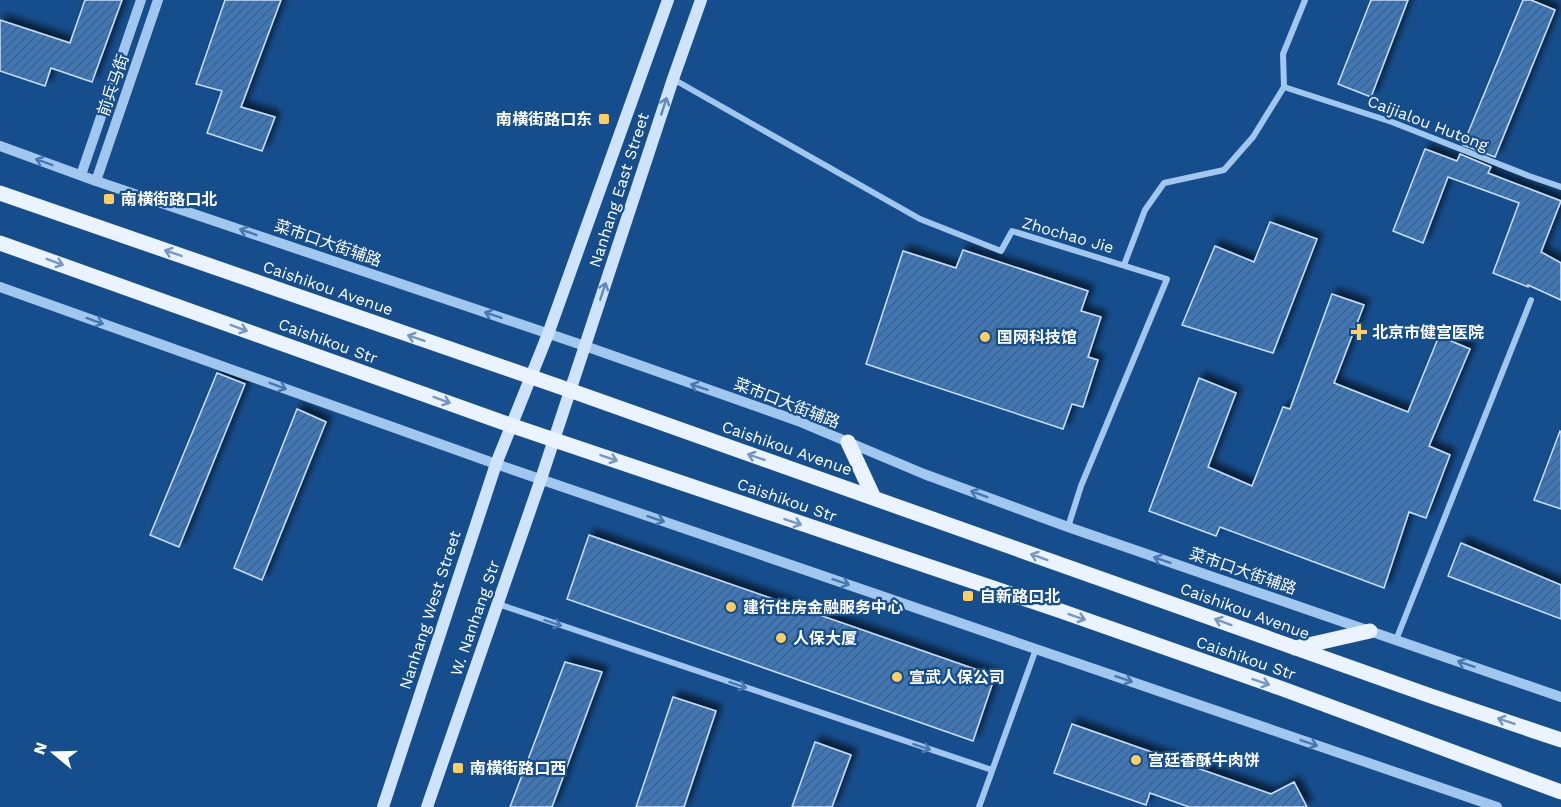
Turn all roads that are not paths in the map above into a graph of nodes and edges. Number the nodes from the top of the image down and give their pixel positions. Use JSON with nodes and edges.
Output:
{"nodes":[{"id":1,"x":141,"y":0,"type":"edge"},
{"id":2,"x":158,"y":0,"type":"edge"},
{"id":3,"x":668,"y":0,"type":"edge"},
{"id":4,"x":701,"y":0,"type":"edge"},
{"id":5,"x":1305,"y":0,"type":"edge"},
{"id":6,"x":673,"y":78,"type":"junction"},
{"id":7,"x":1284,"y":87,"type":"junction"},
{"id":8,"x":0,"y":146,"type":"edge"},
{"id":9,"x":81,"y":175,"type":"junction"},
{"id":10,"x":96,"y":181,"type":"junction"},
{"id":11,"x":1561,"y":187,"type":"edge"},
{"id":12,"x":0,"y":193,"type":"edge"},
{"id":13,"x":0,"y":243,"type":"edge"},
{"id":14,"x":1124,"y":265,"type":"junction"},
{"id":15,"x":0,"y":287,"type":"edge"},
{"id":16,"x":1531,"y":300,"type":"dead end"},
{"id":17,"x":548,"y":334,"type":"junction"},
{"id":18,"x":585,"y":346,"type":"junction"},
{"id":19,"x":531,"y":378,"type":"junction"},
{"id":20,"x":569,"y":390,"type":"junction"},
{"id":21,"x":510,"y":425,"type":"junction"},
{"id":22,"x":553,"y":439,"type":"junction"},
{"id":23,"x":848,"y":442,"type":"junction"},
{"id":24,"x":496,"y":464,"type":"junction"},
{"id":25,"x":541,"y":479,"type":"junction"},
{"id":26,"x":874,"y":498,"type":"junction"},
{"id":27,"x":1068,"y":527,"type":"junction"},
{"id":28,"x":497,"y":604,"type":"junction"},
{"id":29,"x":1370,"y":631,"type":"junction"},
{"id":30,"x":1396,"y":640,"type":"junction"},
{"id":31,"x":1295,"y":648,"type":"junction"},
{"id":32,"x":1036,"y":649,"type":"junction"},
{"id":33,"x":1561,"y":697,"type":"edge"},
{"id":34,"x":1561,"y":740,"type":"edge"},
{"id":35,"x":992,"y":770,"type":"junction"},
{"id":36,"x":1561,"y":792,"type":"edge"},
{"id":37,"x":382,"y":807,"type":"edge"},
{"id":38,"x":427,"y":807,"type":"edge"},
{"id":39,"x":979,"y":807,"type":"edge"},
{"id":40,"x":1497,"y":807,"type":"edge"}],
"edges":[{"from":1,"to":9,"type":"street","name":"前兵马街"},
{"from":2,"to":10,"type":"street","name":"前兵马街"},
{"from":3,"to":17,"type":"main road","name":"Nanhang East Street"},
{"from":4,"to":6,"type":"main road","name":"Nanhang East Street"},
{"from":5,"to":7,"type":"street"},
{"from":6,"to":14,"type":"street","name":"Zhochao Jie"},
{"from":18,"to":6,"type":"main road","name":"Nanhang East Street","one_way":true},
{"from":7,"to":11,"type":"street","name":"Caijialou Hutong"},
{"from":7,"to":14,"type":"street"},
{"from":9,"to":8,"type":"street","name":"菜市口大街辅路","one_way":true},
{"from":9,"to":10,"type":"street","name":"菜市口大街辅路"},
{"from":17,"to":10,"type":"street","name":"菜市口大街辅路","one_way":true},
{"from":19,"to":12,"type":"main road","name":"Caishikou Avenue","one_way":true},
{"from":13,"to":21,"type":"main road","name":"Caishikou Str","one_way":true},
{"from":14,"to":27,"type":"street","name":"Zhochao Jie"},
{"from":15,"to":24,"type":"street","one_way":true},
{"from":16,"to":30,"type":"street"},
{"from":17,"to":18,"type":"street","name":"菜市口大街辅路"},
{"from":17,"to":19,"type":"main road","name":"Nanhang East Street"},
{"from":18,"to":20,"type":"main road","name":"Nanhang East Street"},
{"from":23,"to":18,"type":"street","name":"菜市口大街辅路","one_way":true},
{"from":19,"to":20,"type":"main road","name":"Caishikou Avenue"},
{"from":19,"to":21,"type":"main road","name":"Nanhang East Street"},
{"from":20,"to":22,"type":"main road","name":"Nanhang East Street"},
{"from":26,"to":20,"type":"main road","name":"Caishikou Avenue","one_way":true},
{"from":21,"to":22,"type":"main road","name":"Caishikou Str"},
{"from":21,"to":24,"type":"main road","name":"Nanhang West Street"},
{"from":22,"to":25,"type":"main road","name":"W. Nanhang Str"},
{"from":22,"to":36,"type":"main road","name":"Caishikou Str","one_way":true},
{"from":23,"to":26,"type":"main road"},
{"from":27,"to":23,"type":"street","name":"菜市口大街辅路","one_way":true},
{"from":24,"to":25,"type":"street"},
{"from":24,"to":37,"type":"main road","name":"Nanhang West Street"},
{"from":25,"to":28,"type":"main road","name":"W. Nanhang Str"},
{"from":25,"to":32,"type":"street","one_way":true},
{"from":31,"to":26,"type":"main road","name":"Caishikou Avenue","one_way":true},
{"from":29,"to":27,"type":"street","name":"菜市口大街辅路","one_way":true},
{"from":28,"to":35,"type":"street","one_way":true},
{"from":28,"to":38,"type":"main road","name":"W. Nanhang Str"},
{"from":29,"to":30,"type":"street","name":"菜市口大街辅路"},
{"from":29,"to":31,"type":"main road"},
{"from":33,"to":30,"type":"street","name":"菜市口大街辅路","one_way":true},
{"from":34,"to":31,"type":"main road","name":"Caishikou Avenue","one_way":true},
{"from":32,"to":35,"type":"street"},
{"from":32,"to":40,"type":"street","one_way":true},
{"from":35,"to":39,"type":"street"}]}
